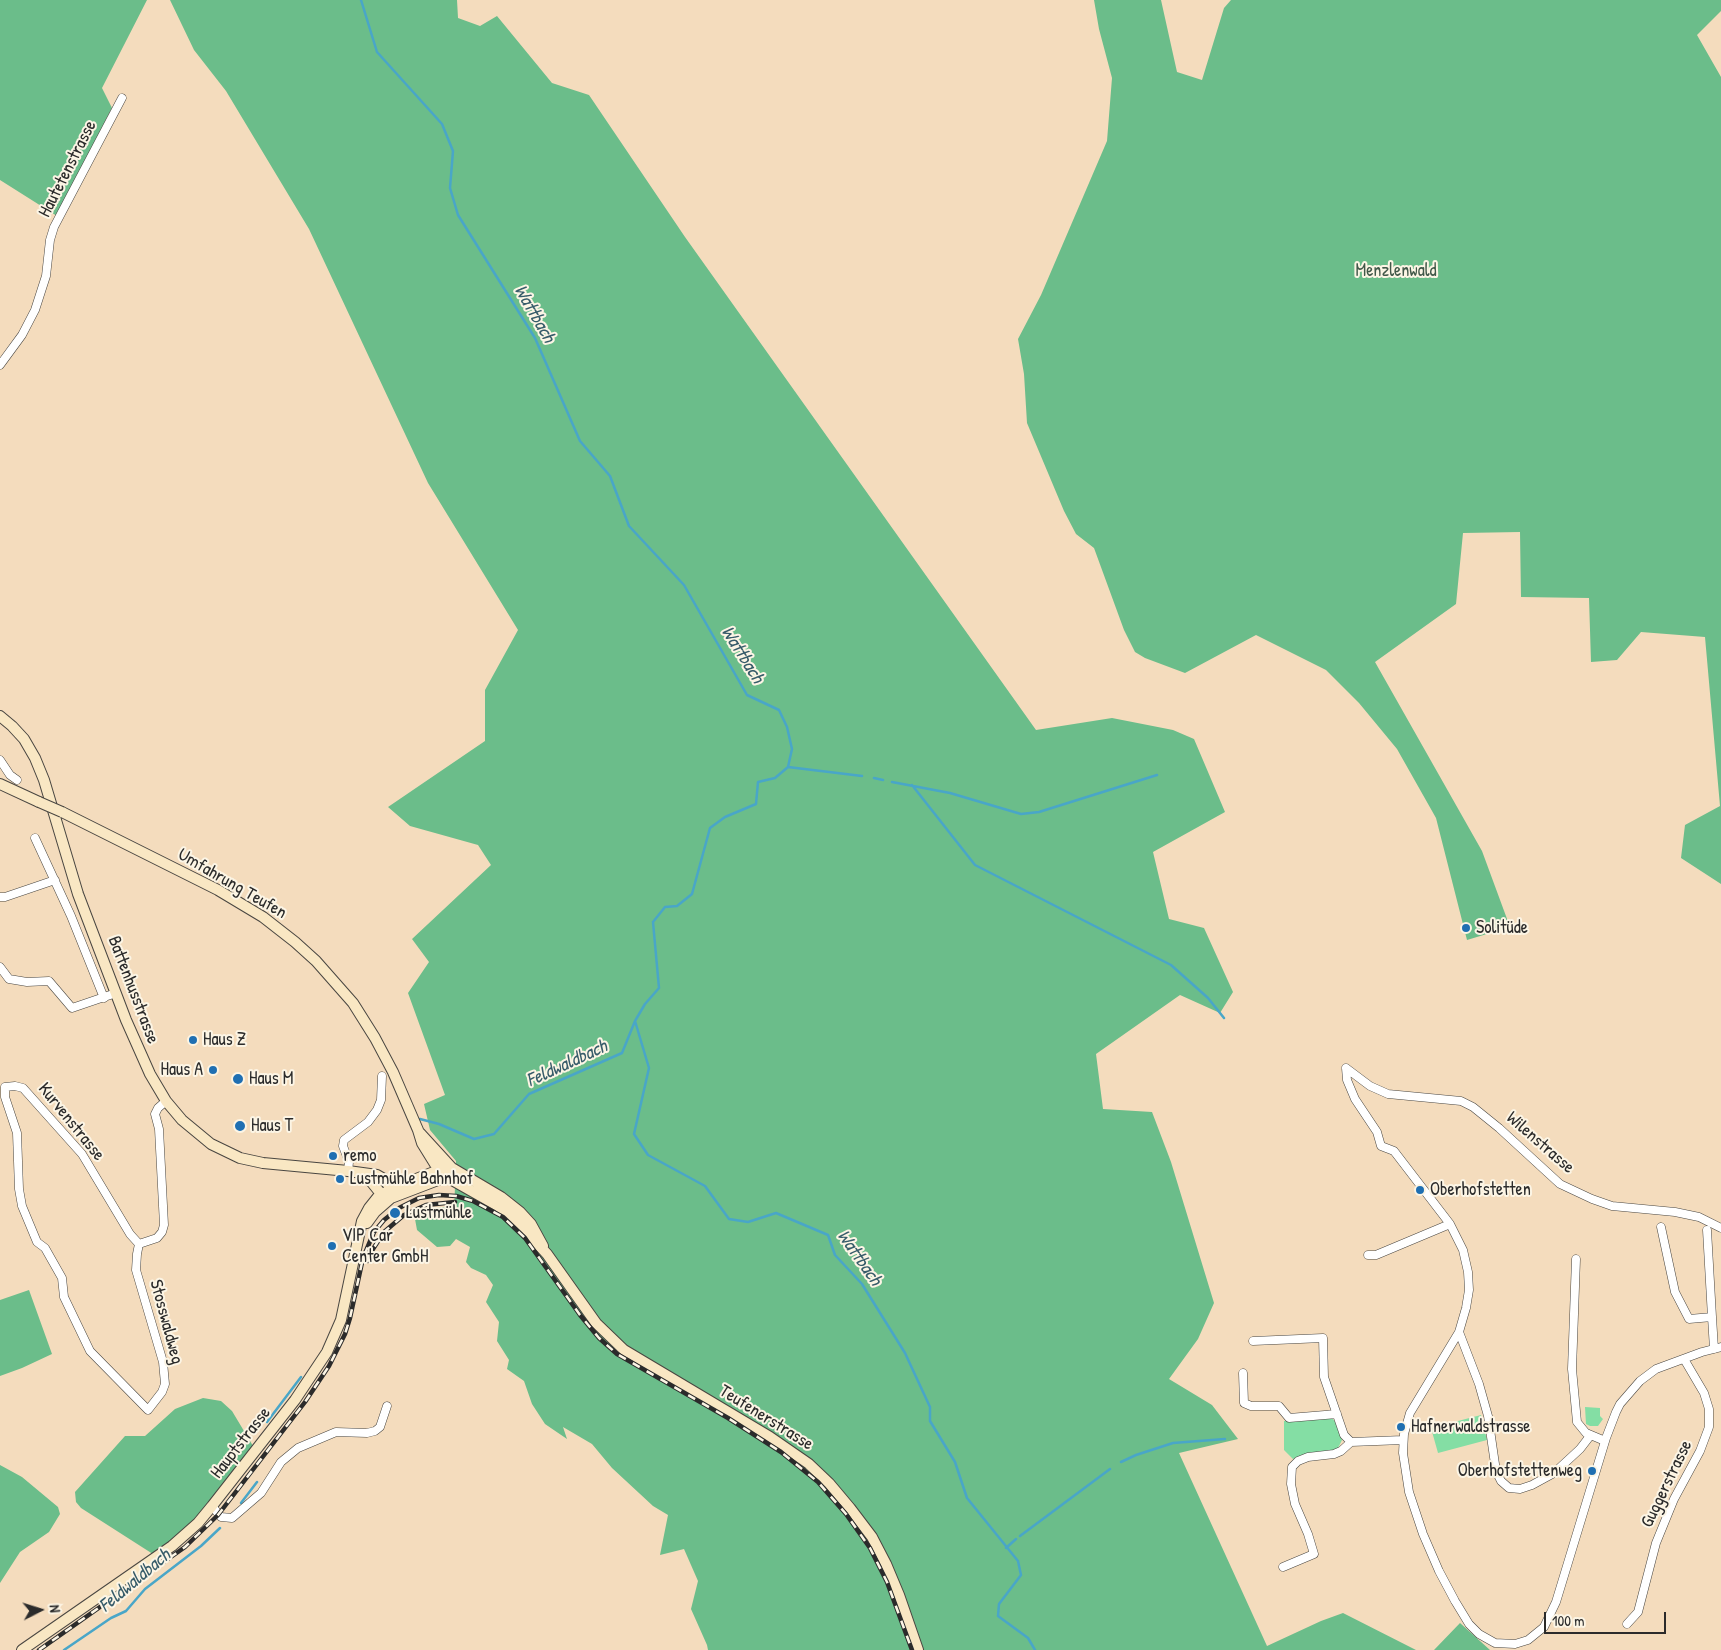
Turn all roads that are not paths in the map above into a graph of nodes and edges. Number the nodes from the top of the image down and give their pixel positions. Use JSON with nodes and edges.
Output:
{"nodes":[{"id":1,"x":122,"y":98,"type":"dead end"},
{"id":2,"x":0,"y":365,"type":"edge"},
{"id":3,"x":0,"y":716,"type":"edge"},
{"id":4,"x":0,"y":760,"type":"edge"},
{"id":5,"x":17,"y":780,"type":"dead end"},
{"id":6,"x":0,"y":784,"type":"edge"},
{"id":7,"x":35,"y":838,"type":"dead end"},
{"id":8,"x":55,"y":880,"type":"junction"},
{"id":9,"x":0,"y":897,"type":"edge"},
{"id":10,"x":0,"y":966,"type":"edge"},
{"id":11,"x":116,"y":993,"type":"junction"},
{"id":12,"x":104,"y":998,"type":"junction"},
{"id":13,"x":382,"y":1076,"type":"dead end"},
{"id":14,"x":2,"y":1084,"type":"edge"},
{"id":15,"x":166,"y":1101,"type":"junction"},
{"id":16,"x":445,"y":1170,"type":"junction"},
{"id":17,"x":348,"y":1171,"type":"junction"},
{"id":18,"x":388,"y":1194,"type":"junction"},
{"id":19,"x":1450,"y":1224,"type":"junction"},
{"id":20,"x":1661,"y":1227,"type":"dead end"},
{"id":21,"x":1721,"y":1228,"type":"edge"},
{"id":22,"x":1708,"y":1230,"type":"dead end"},
{"id":23,"x":139,"y":1244,"type":"junction"},
{"id":24,"x":1368,"y":1255,"type":"dead end"},
{"id":25,"x":1576,"y":1258,"type":"dead end"},
{"id":26,"x":64,"y":1297,"type":"joint"},
{"id":27,"x":1712,"y":1317,"type":"junction"},
{"id":28,"x":1459,"y":1332,"type":"junction"},
{"id":29,"x":1253,"y":1341,"type":"dead end"},
{"id":30,"x":1718,"y":1348,"type":"edge"},
{"id":31,"x":1684,"y":1359,"type":"junction"},
{"id":32,"x":1243,"y":1373,"type":"dead end"},
{"id":33,"x":387,"y":1406,"type":"dead end"},
{"id":34,"x":1336,"y":1414,"type":"junction"},
{"id":35,"x":1590,"y":1436,"type":"junction"},
{"id":36,"x":1403,"y":1440,"type":"junction"},
{"id":37,"x":1605,"y":1441,"type":"junction"},
{"id":38,"x":1351,"y":1442,"type":"junction"},
{"id":39,"x":212,"y":1506,"type":"junction"},
{"id":40,"x":1283,"y":1567,"type":"dead end"},
{"id":41,"x":1627,"y":1624,"type":"dead end"},
{"id":42,"x":22,"y":1650,"type":"edge"},
{"id":43,"x":918,"y":1650,"type":"edge"}],
"edges":[{"from":1,"to":2,"type":"street","name":"Hautetenstrasse"},
{"from":3,"to":11,"type":"street","name":"Battenhusstrasse"},
{"from":4,"to":5,"type":"street"},
{"from":6,"to":16,"type":"street","name":"Umfahrung Teufen","bridge":true},
{"from":7,"to":8,"type":"street"},
{"from":8,"to":9,"type":"street"},
{"from":8,"to":12,"type":"street"},
{"from":10,"to":12,"type":"street"},
{"from":11,"to":12,"type":"street"},
{"from":11,"to":15,"type":"street","name":"Battenhusstrasse"},
{"from":13,"to":17,"type":"street"},
{"from":14,"to":23,"type":"street","name":"Kurvenstrasse"},
{"from":14,"to":26,"type":"street","name":"Kurvenstrasse"},
{"from":15,"to":17,"type":"street","name":"Battenhusstrasse"},
{"from":15,"to":23,"type":"street"},
{"from":16,"to":18,"type":"street"},
{"from":16,"to":43,"type":"street","name":"Teufenerstrasse"},
{"from":17,"to":18,"type":"street","name":"Battenhusstrasse"},
{"from":18,"to":39,"type":"street","name":"Hauptstrasse"},
{"from":19,"to":21,"type":"street","name":"Wilenstrasse"},
{"from":19,"to":24,"type":"street"},
{"from":19,"to":28,"type":"street"},
{"from":20,"to":27,"type":"street"},
{"from":22,"to":27,"type":"street"},
{"from":23,"to":26,"type":"street","name":"Stosswaldweg"},
{"from":25,"to":35,"type":"street"},
{"from":27,"to":30,"type":"street"},
{"from":28,"to":35,"type":"street"},
{"from":28,"to":36,"type":"street"},
{"from":29,"to":34,"type":"street"},
{"from":30,"to":31,"type":"street"},
{"from":31,"to":37,"type":"street"},
{"from":31,"to":41,"type":"street","name":"Guggerstrasse"},
{"from":32,"to":34,"type":"street"},
{"from":33,"to":39,"type":"street"},
{"from":34,"to":38,"type":"street"},
{"from":35,"to":37,"type":"street"},
{"from":36,"to":37,"type":"street"},
{"from":36,"to":38,"type":"street"},
{"from":38,"to":40,"type":"street"},
{"from":39,"to":42,"type":"street","name":"Hauptstrasse"}]}
